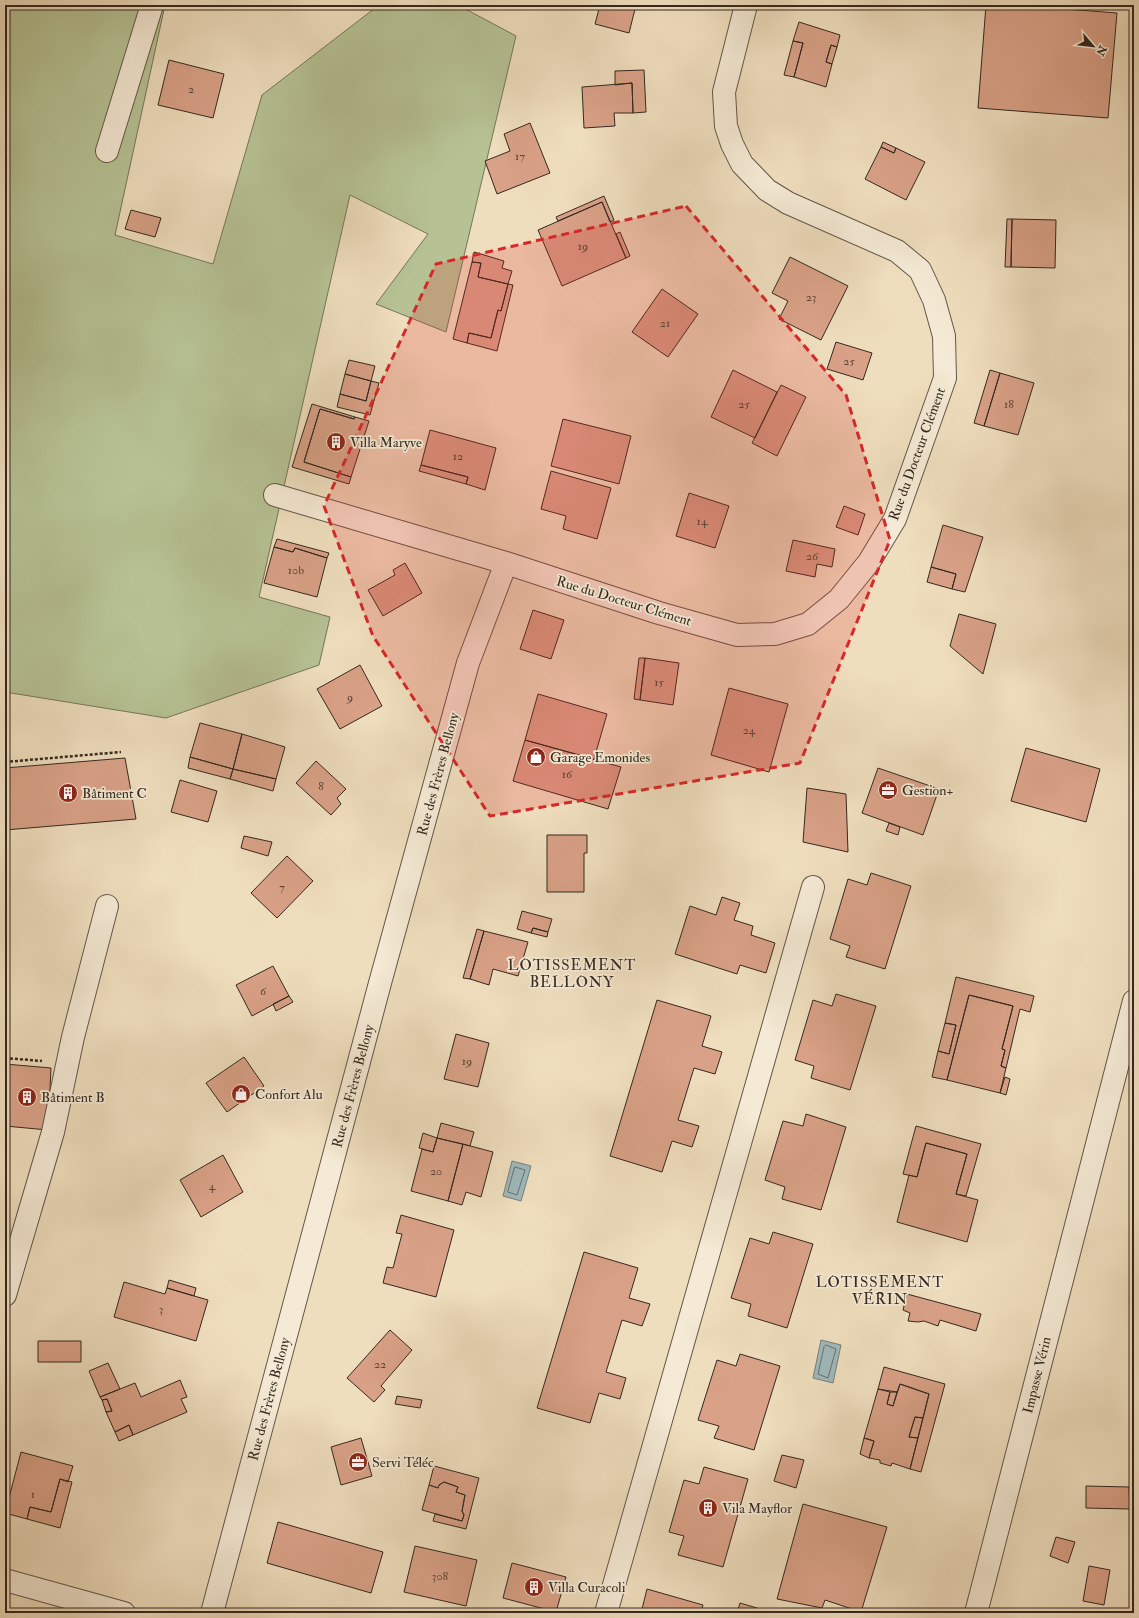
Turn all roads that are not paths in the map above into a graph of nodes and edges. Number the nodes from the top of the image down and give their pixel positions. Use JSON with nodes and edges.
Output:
{"nodes":[{"id":1,"x":152,"y":5,"type":"edge"},
{"id":2,"x":746,"y":5,"type":"edge"},
{"id":3,"x":107,"y":151,"type":"dead end"},
{"id":4,"x":275,"y":495,"type":"dead end"},
{"id":5,"x":506,"y":563,"type":"junction"},
{"id":6,"x":814,"y":887,"type":"dead end"},
{"id":7,"x":107,"y":906,"type":"dead end"},
{"id":8,"x":1134,"y":1001,"type":"edge"},
{"id":9,"x":5,"y":1295,"type":"edge"},
{"id":10,"x":5,"y":1580,"type":"edge"},
{"id":11,"x":124,"y":1613,"type":"edge"},
{"id":12,"x":212,"y":1613,"type":"edge"},
{"id":13,"x":606,"y":1613,"type":"edge"},
{"id":14,"x":976,"y":1613,"type":"edge"}],
"edges":[{"from":1,"to":3,"type":"street"},
{"from":2,"to":5,"type":"street","name":"Rue du Docteur Clément"},
{"from":4,"to":5,"type":"street","name":"Rue du Docteur Clément"},
{"from":5,"to":12,"type":"street","name":"Rue des Frères Bellony"},
{"from":6,"to":13,"type":"street"},
{"from":7,"to":9,"type":"street"},
{"from":8,"to":14,"type":"street","name":"Impasse Vérin"},
{"from":10,"to":11,"type":"street"}]}
